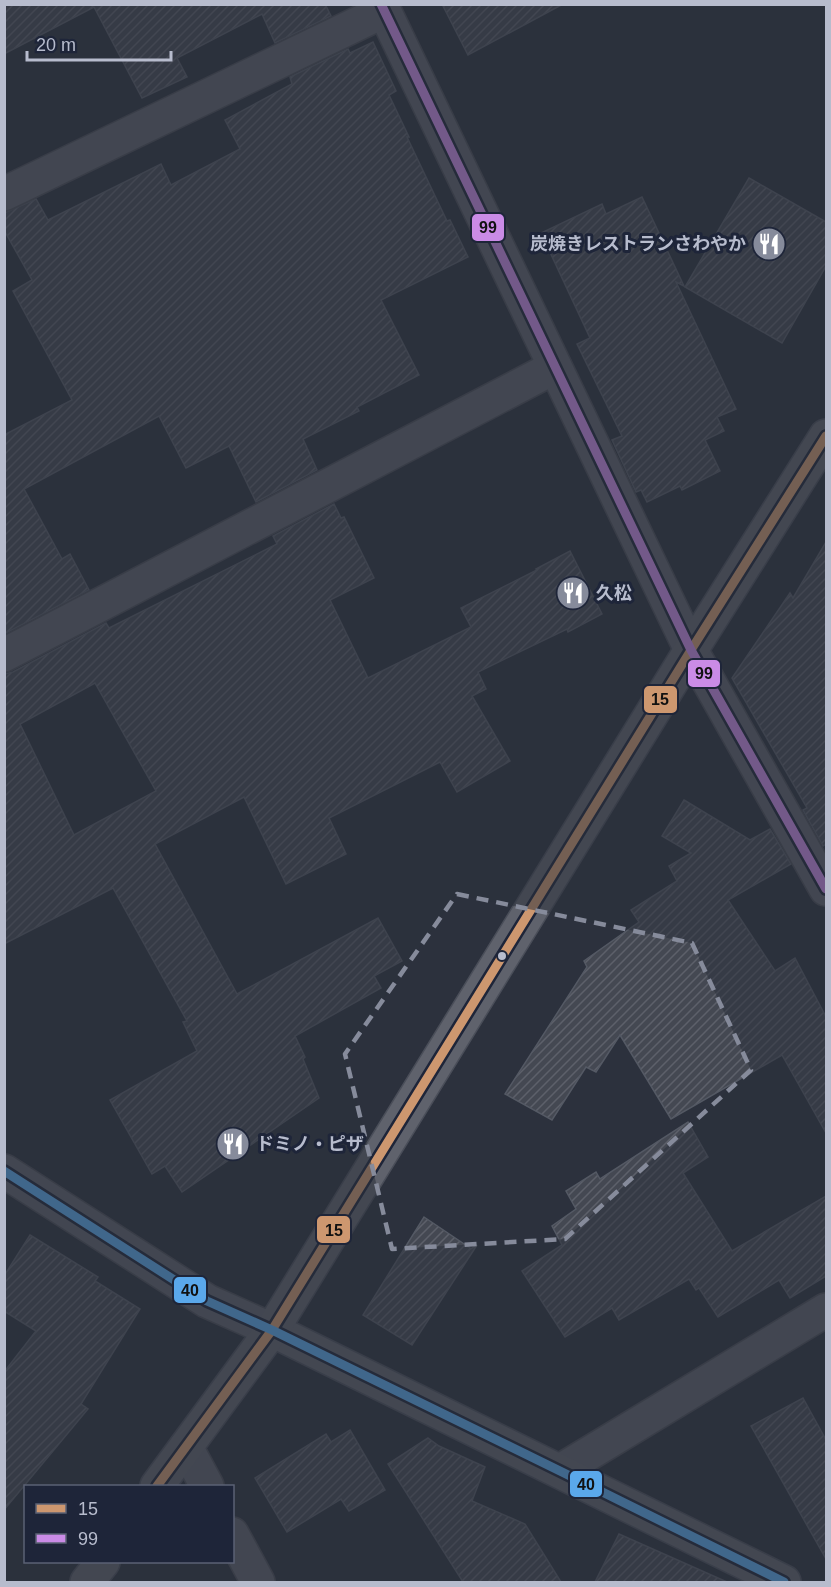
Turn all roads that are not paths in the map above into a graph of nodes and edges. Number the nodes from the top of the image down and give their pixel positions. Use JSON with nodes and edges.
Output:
{"nodes":[{"id":1,"x":383,"y":8,"type":"edge"},
{"id":2,"x":4,"y":194,"type":"edge"},
{"id":3,"x":555,"y":367,"type":"junction"},
{"id":4,"x":826,"y":436,"type":"edge"},
{"id":5,"x":691,"y":650,"type":"junction"},
{"id":6,"x":4,"y":655,"type":"edge"},
{"id":7,"x":826,"y":889,"type":"edge"},
{"id":8,"x":4,"y":1171,"type":"edge"},
{"id":9,"x":826,"y":1310,"type":"edge"},
{"id":10,"x":272,"y":1330,"type":"junction"},
{"id":11,"x":186,"y":1447,"type":"junction"},
{"id":12,"x":560,"y":1471,"type":"junction"},
{"id":13,"x":159,"y":1485,"type":"edge"},
{"id":14,"x":206,"y":1485,"type":"edge"},
{"id":15,"x":234,"y":1538,"type":"edge"},
{"id":16,"x":102,"y":1563,"type":"edge"},
{"id":17,"x":87,"y":1582,"type":"edge"},
{"id":18,"x":258,"y":1582,"type":"edge"},
{"id":19,"x":784,"y":1582,"type":"edge"}],
"edges":[{"from":1,"to":2,"type":"street"},
{"from":1,"to":3,"type":"street"},
{"from":3,"to":5,"type":"street"},
{"from":3,"to":6,"type":"street"},
{"from":4,"to":5,"type":"main road"},
{"from":5,"to":7,"type":"street"},
{"from":5,"to":10,"type":"main road"},
{"from":8,"to":10,"type":"street"},
{"from":9,"to":12,"type":"street"},
{"from":10,"to":11,"type":"main road"},
{"from":10,"to":12,"type":"main road"},
{"from":11,"to":13,"type":"main road"},
{"from":11,"to":14,"type":"street"},
{"from":12,"to":19,"type":"main road"},
{"from":15,"to":18,"type":"street"},
{"from":16,"to":17,"type":"main road"}]}
